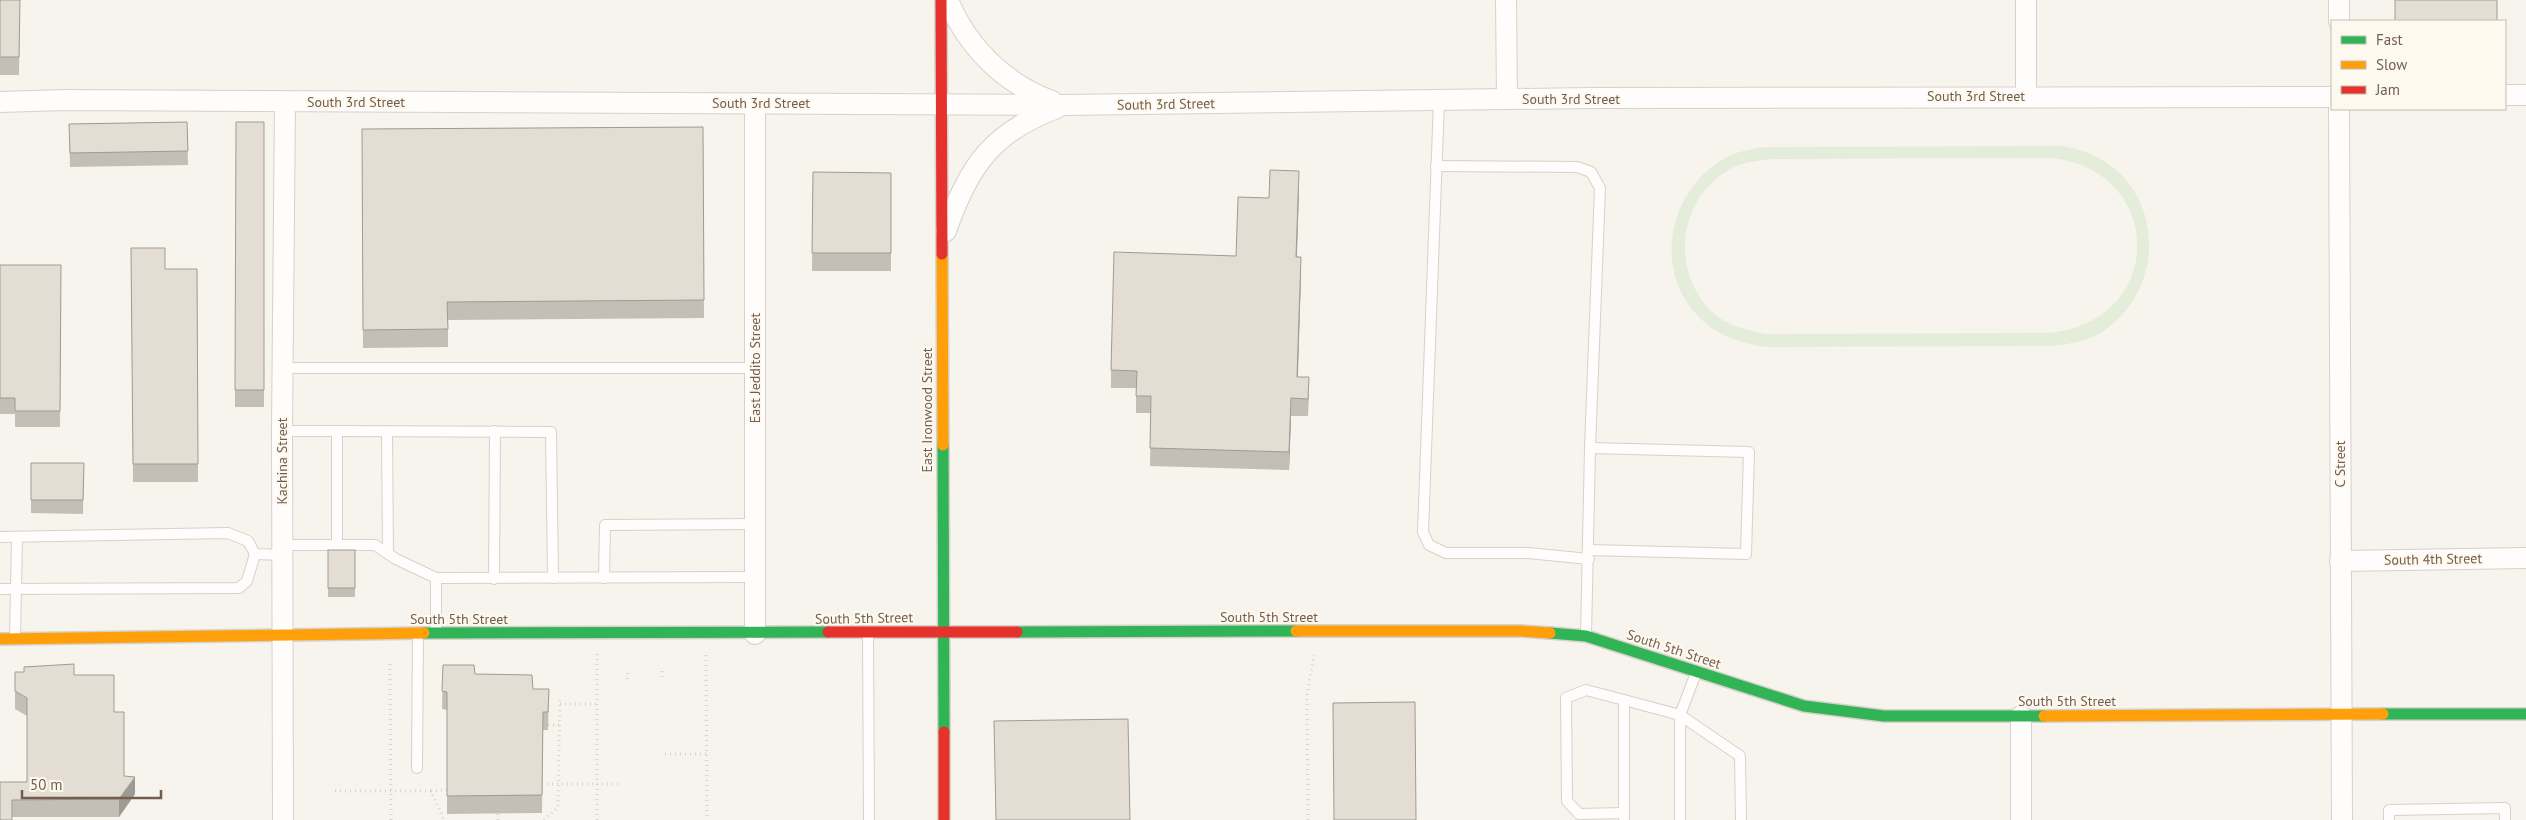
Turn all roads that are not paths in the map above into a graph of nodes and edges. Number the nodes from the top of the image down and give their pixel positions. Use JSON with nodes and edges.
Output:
{"nodes":[{"id":1,"x":941,"y":0,"type":"edge"},
{"id":2,"x":948,"y":0,"type":"edge"},
{"id":3,"x":1506,"y":0,"type":"edge"},
{"id":4,"x":2026,"y":0,"type":"edge"},
{"id":5,"x":2339,"y":0,"type":"edge"},
{"id":6,"x":2339,"y":20,"type":"edge"},
{"id":7,"x":2526,"y":95,"type":"edge"},
{"id":8,"x":2026,"y":96,"type":"junction"},
{"id":9,"x":2506,"y":96,"type":"edge"},
{"id":10,"x":2331,"y":97,"type":"edge"},
{"id":11,"x":1439,"y":100,"type":"junction"},
{"id":12,"x":1507,"y":100,"type":"junction"},
{"id":13,"x":0,"y":102,"type":"edge"},
{"id":14,"x":285,"y":102,"type":"junction"},
{"id":15,"x":756,"y":103,"type":"junction"},
{"id":16,"x":941,"y":104,"type":"junction"},
{"id":17,"x":1063,"y":105,"type":"junction"},
{"id":18,"x":2339,"y":110,"type":"edge"},
{"id":19,"x":1436,"y":166,"type":"junction"},
{"id":20,"x":942,"y":246,"type":"junction"},
{"id":21,"x":283,"y":368,"type":"junction"},
{"id":22,"x":754,"y":368,"type":"junction"},
{"id":23,"x":282,"y":431,"type":"junction"},
{"id":24,"x":337,"y":431,"type":"junction"},
{"id":25,"x":387,"y":431,"type":"junction"},
{"id":26,"x":495,"y":431,"type":"junction"},
{"id":27,"x":1590,"y":448,"type":"junction"},
{"id":28,"x":755,"y":524,"type":"junction"},
{"id":29,"x":0,"y":537,"type":"edge"},
{"id":30,"x":17,"y":537,"type":"junction"},
{"id":31,"x":337,"y":544,"type":"junction"},
{"id":32,"x":282,"y":550,"type":"junction"},
{"id":33,"x":255,"y":554,"type":"junction"},
{"id":34,"x":388,"y":554,"type":"junction"},
{"id":35,"x":1589,"y":555,"type":"junction"},
{"id":36,"x":2526,"y":558,"type":"edge"},
{"id":37,"x":2340,"y":561,"type":"junction"},
{"id":38,"x":755,"y":577,"type":"junction"},
{"id":39,"x":436,"y":578,"type":"junction"},
{"id":40,"x":553,"y":578,"type":"junction"},
{"id":41,"x":604,"y":578,"type":"junction"},
{"id":42,"x":494,"y":579,"type":"junction"},
{"id":43,"x":0,"y":589,"type":"edge"},
{"id":44,"x":16,"y":589,"type":"junction"},
{"id":45,"x":943,"y":632,"type":"junction"},
{"id":46,"x":436,"y":633,"type":"junction"},
{"id":47,"x":868,"y":633,"type":"junction"},
{"id":48,"x":418,"y":634,"type":"junction"},
{"id":49,"x":754,"y":634,"type":"junction"},
{"id":50,"x":283,"y":635,"type":"junction"},
{"id":51,"x":1586,"y":636,"type":"junction"},
{"id":52,"x":0,"y":639,"type":"edge"},
{"id":53,"x":15,"y":639,"type":"junction"},
{"id":54,"x":1696,"y":672,"type":"junction"},
{"id":55,"x":1624,"y":700,"type":"junction"},
{"id":56,"x":2526,"y":714,"type":"edge"},
{"id":57,"x":1680,"y":715,"type":"junction"},
{"id":58,"x":2021,"y":716,"type":"junction"},
{"id":59,"x":2341,"y":716,"type":"junction"},
{"id":60,"x":417,"y":768,"type":"dead end"},
{"id":61,"x":1624,"y":817,"type":"edge"},
{"id":62,"x":284,"y":820,"type":"edge"},
{"id":63,"x":869,"y":820,"type":"edge"},
{"id":64,"x":944,"y":820,"type":"edge"},
{"id":65,"x":1680,"y":820,"type":"edge"},
{"id":66,"x":1741,"y":820,"type":"edge"},
{"id":67,"x":2021,"y":820,"type":"edge"},
{"id":68,"x":2342,"y":820,"type":"edge"},
{"id":69,"x":2390,"y":820,"type":"edge"},
{"id":70,"x":2505,"y":820,"type":"edge"}],
"edges":[{"from":1,"to":16,"type":"street","name":"East Ironwood Street"},
{"from":2,"to":17,"type":"street"},
{"from":3,"to":12,"type":"street"},
{"from":4,"to":8,"type":"street"},
{"from":5,"to":6,"type":"street"},
{"from":7,"to":9,"type":"street"},
{"from":8,"to":10,"type":"street","name":"South 3rd Street"},
{"from":8,"to":12,"type":"street","name":"South 3rd Street"},
{"from":11,"to":12,"type":"street","name":"South 3rd Street"},
{"from":11,"to":17,"type":"street","name":"South 3rd Street"},
{"from":11,"to":19,"type":"lane"},
{"from":13,"to":14,"type":"street","name":"South 3rd Street"},
{"from":14,"to":15,"type":"street","name":"South 3rd Street"},
{"from":14,"to":21,"type":"street","name":"Kachina Street"},
{"from":15,"to":16,"type":"street","name":"South 3rd Street"},
{"from":15,"to":22,"type":"street","name":"East Jeddito Street"},
{"from":16,"to":17,"type":"street","name":"South 3rd Street"},
{"from":16,"to":20,"type":"street","name":"East Ironwood Street"},
{"from":17,"to":20,"type":"street"},
{"from":18,"to":37,"type":"street","name":"C Street"},
{"from":19,"to":27,"type":"lane"},
{"from":19,"to":35,"type":"lane"},
{"from":20,"to":45,"type":"street","name":"East Ironwood Street"},
{"from":21,"to":22,"type":"lane"},
{"from":21,"to":23,"type":"street","name":"Kachina Street"},
{"from":22,"to":28,"type":"street","name":"East Jeddito Street"},
{"from":23,"to":24,"type":"lane"},
{"from":23,"to":32,"type":"street","name":"Kachina Street"},
{"from":24,"to":25,"type":"lane"},
{"from":24,"to":31,"type":"lane"},
{"from":25,"to":26,"type":"lane"},
{"from":25,"to":34,"type":"lane"},
{"from":26,"to":40,"type":"lane"},
{"from":26,"to":42,"type":"lane"},
{"from":27,"to":35,"type":"lane"},
{"from":27,"to":35,"type":"lane"},
{"from":28,"to":38,"type":"street","name":"East Jeddito Street"},
{"from":28,"to":41,"type":"lane"},
{"from":29,"to":30,"type":"lane"},
{"from":30,"to":33,"type":"lane"},
{"from":30,"to":44,"type":"lane"},
{"from":31,"to":32,"type":"lane"},
{"from":31,"to":34,"type":"lane"},
{"from":32,"to":33,"type":"lane"},
{"from":32,"to":50,"type":"street","name":"Kachina Street"},
{"from":33,"to":44,"type":"lane"},
{"from":34,"to":39,"type":"lane"},
{"from":35,"to":51,"type":"lane"},
{"from":36,"to":37,"type":"street","name":"South 4th Street"},
{"from":37,"to":59,"type":"street","name":"C Street"},
{"from":38,"to":41,"type":"lane"},
{"from":38,"to":49,"type":"street","name":"East Jeddito Street"},
{"from":39,"to":42,"type":"lane"},
{"from":39,"to":46,"type":"lane"},
{"from":40,"to":41,"type":"lane"},
{"from":40,"to":42,"type":"lane"},
{"from":43,"to":44,"type":"lane"},
{"from":44,"to":53,"type":"lane"},
{"from":45,"to":47,"type":"street","name":"South 5th Street"},
{"from":45,"to":51,"type":"street","name":"South 5th Street"},
{"from":45,"to":64,"type":"street","name":"East Ironwood Street"},
{"from":46,"to":48,"type":"street","name":"South 5th Street"},
{"from":46,"to":49,"type":"street","name":"South 5th Street"},
{"from":47,"to":49,"type":"street","name":"South 5th Street"},
{"from":47,"to":63,"type":"lane"},
{"from":48,"to":50,"type":"street","name":"South 5th Street"},
{"from":48,"to":60,"type":"lane"},
{"from":50,"to":53,"type":"street","name":"South 5th Street"},
{"from":50,"to":62,"type":"street","name":"Kachina Street"},
{"from":51,"to":54,"type":"street","name":"South 5th Street"},
{"from":52,"to":53,"type":"street","name":"South 5th Street"},
{"from":54,"to":57,"type":"lane"},
{"from":54,"to":58,"type":"street","name":"South 5th Street"},
{"from":55,"to":57,"type":"lane"},
{"from":55,"to":61,"type":"lane"},
{"from":55,"to":61,"type":"lane"},
{"from":56,"to":59,"type":"street","name":"South 5th Street"},
{"from":57,"to":65,"type":"lane"},
{"from":57,"to":66,"type":"lane"},
{"from":58,"to":59,"type":"street","name":"South 5th Street"},
{"from":58,"to":67,"type":"street"},
{"from":59,"to":68,"type":"street","name":"C Street"},
{"from":69,"to":70,"type":"lane"}]}
